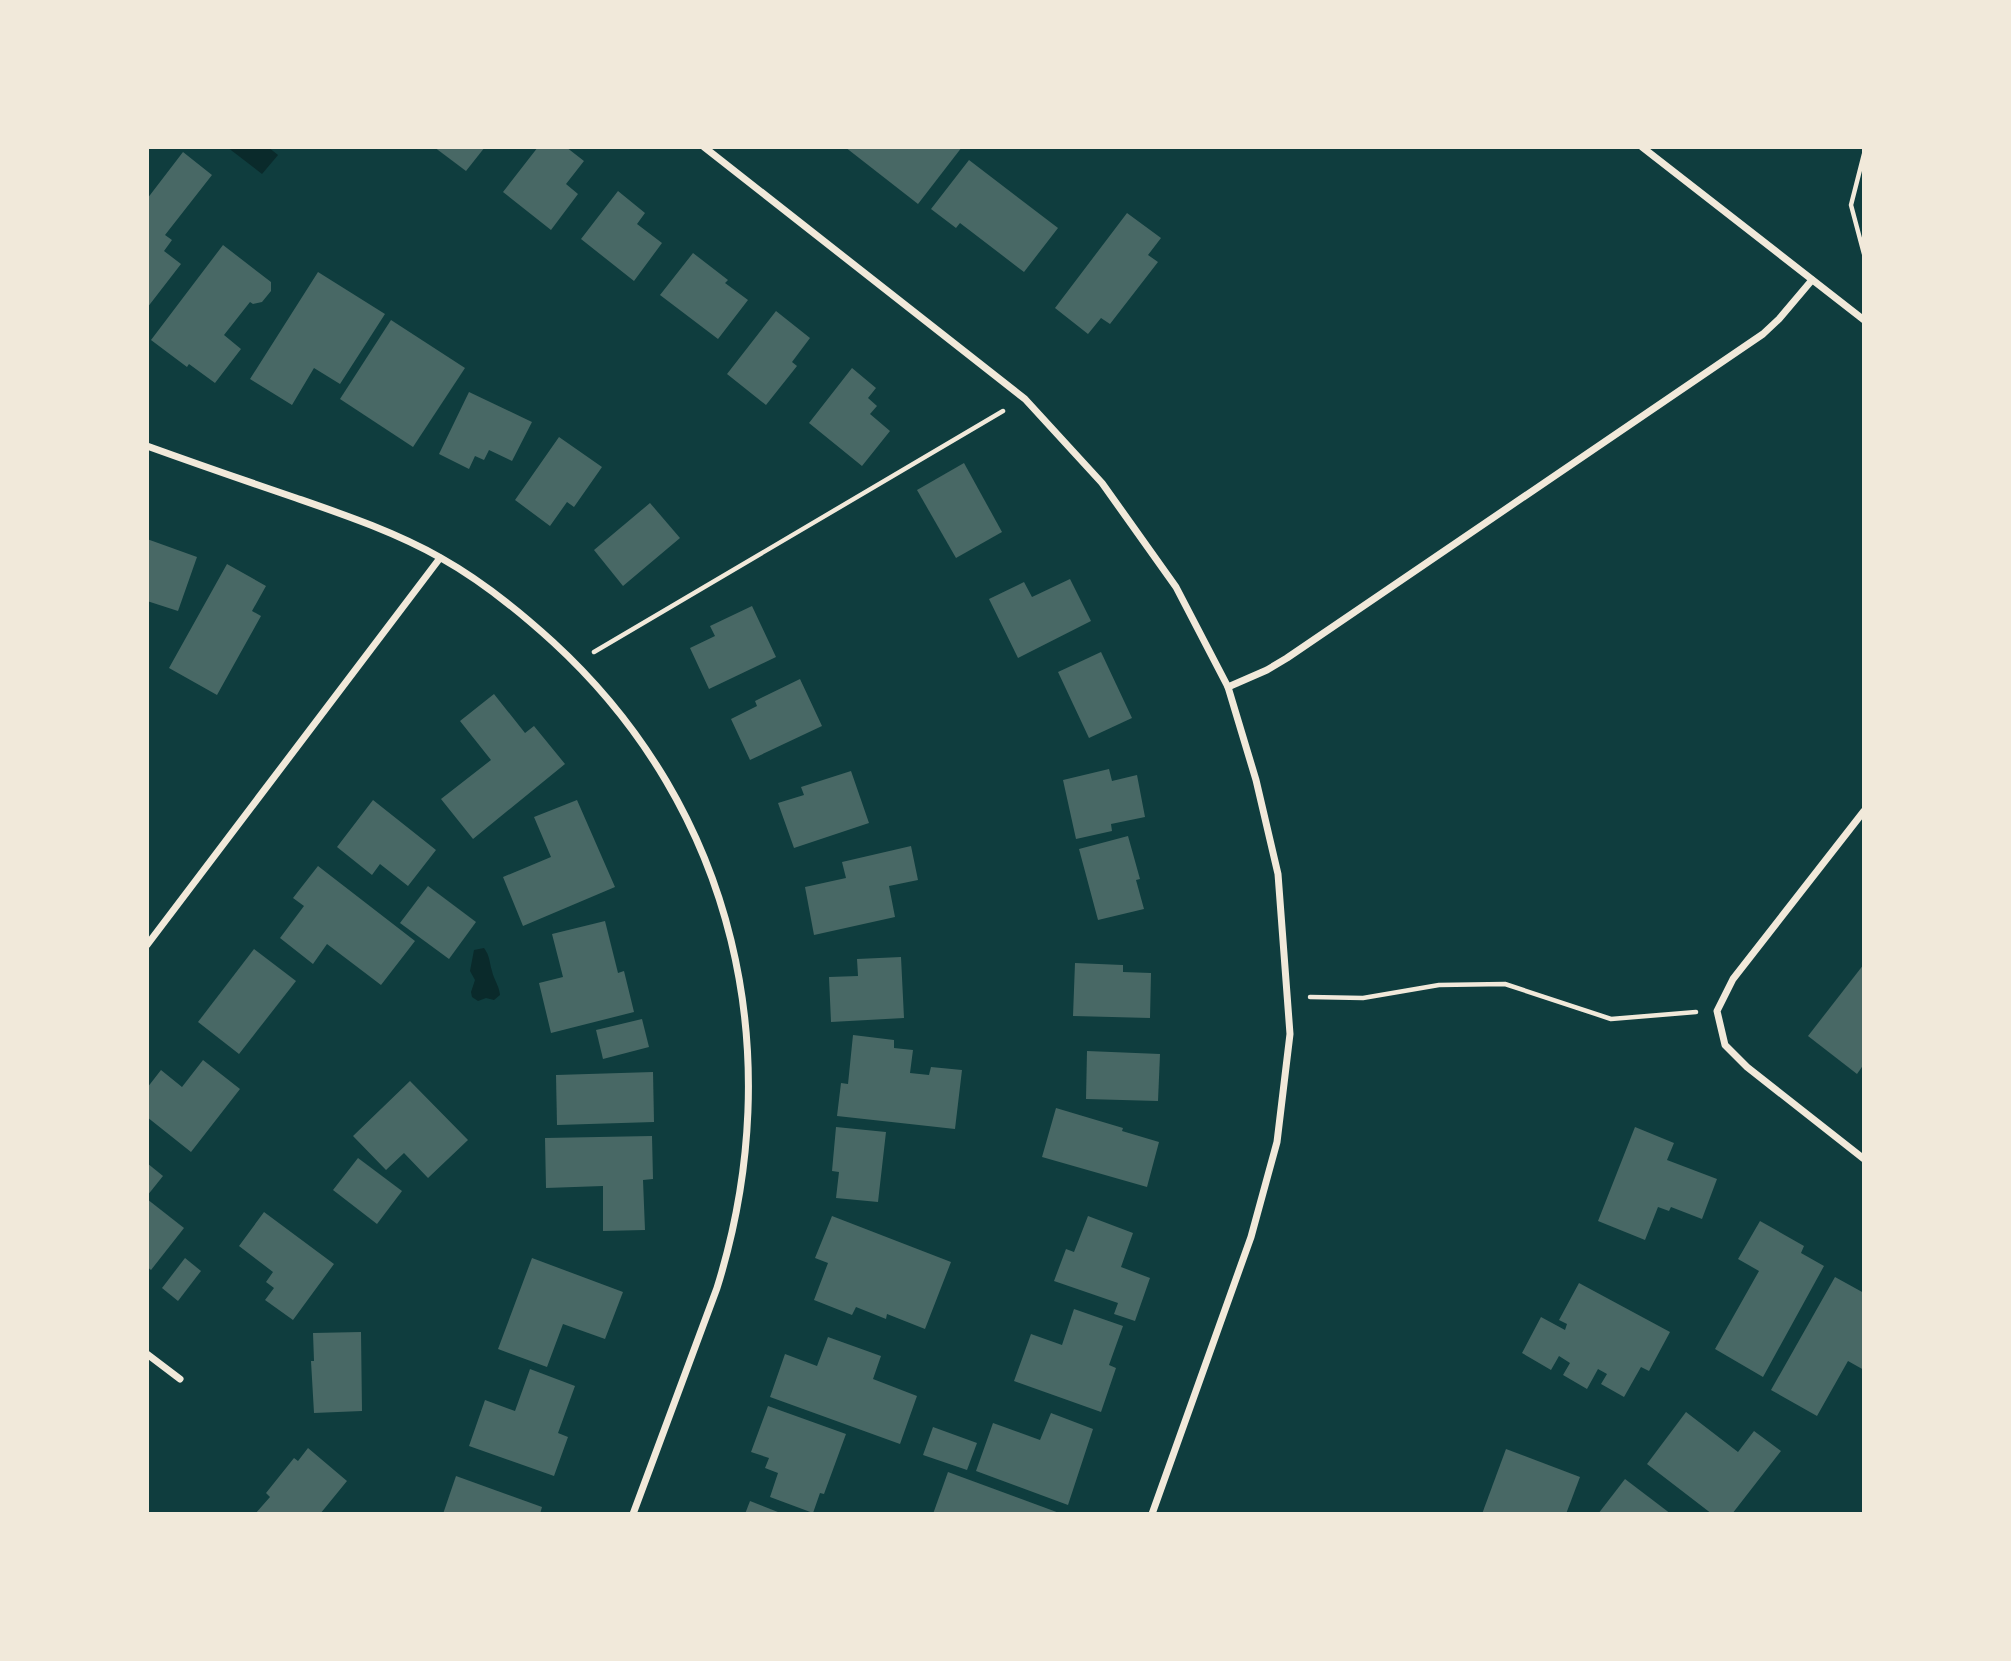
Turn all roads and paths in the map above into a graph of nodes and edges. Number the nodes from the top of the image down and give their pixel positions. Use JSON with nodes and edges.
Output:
{"nodes":[{"id":1,"x":704,"y":147,"type":"edge"},
{"id":2,"x":1642,"y":147,"type":"edge"},
{"id":3,"x":1864,"y":154,"type":"edge"},
{"id":4,"x":1864,"y":254,"type":"edge"},
{"id":5,"x":1812,"y":279,"type":"junction"},
{"id":6,"x":1864,"y":320,"type":"edge"},
{"id":7,"x":1025,"y":399,"type":"junction"},
{"id":8,"x":147,"y":446,"type":"edge"},
{"id":9,"x":440,"y":558,"type":"junction"},
{"id":10,"x":575,"y":663,"type":"junction"},
{"id":11,"x":1228,"y":687,"type":"junction"},
{"id":12,"x":1864,"y":811,"type":"edge"},
{"id":13,"x":147,"y":945,"type":"edge"},
{"id":14,"x":1288,"y":999,"type":"junction"},
{"id":15,"x":1717,"y":1011,"type":"junction"},
{"id":16,"x":1864,"y":1158,"type":"edge"},
{"id":17,"x":147,"y":1354,"type":"edge"},
{"id":18,"x":180,"y":1379,"type":"dead end"},
{"id":19,"x":633,"y":1514,"type":"edge"},
{"id":20,"x":1152,"y":1514,"type":"edge"}],
"edges":[{"from":1,"to":7,"type":"street"},
{"from":2,"to":5,"type":"street"},
{"from":3,"to":4,"type":"path"},
{"from":5,"to":6,"type":"street"},
{"from":5,"to":11,"type":"street"},
{"from":7,"to":10,"type":"path"},
{"from":7,"to":11,"type":"street"},
{"from":8,"to":9,"type":"street"},
{"from":9,"to":10,"type":"street"},
{"from":9,"to":13,"type":"street"},
{"from":10,"to":19,"type":"street"},
{"from":11,"to":14,"type":"street"},
{"from":12,"to":15,"type":"street"},
{"from":14,"to":15,"type":"path"},
{"from":14,"to":20,"type":"street"},
{"from":15,"to":16,"type":"street"},
{"from":17,"to":18,"type":"street"}]}
